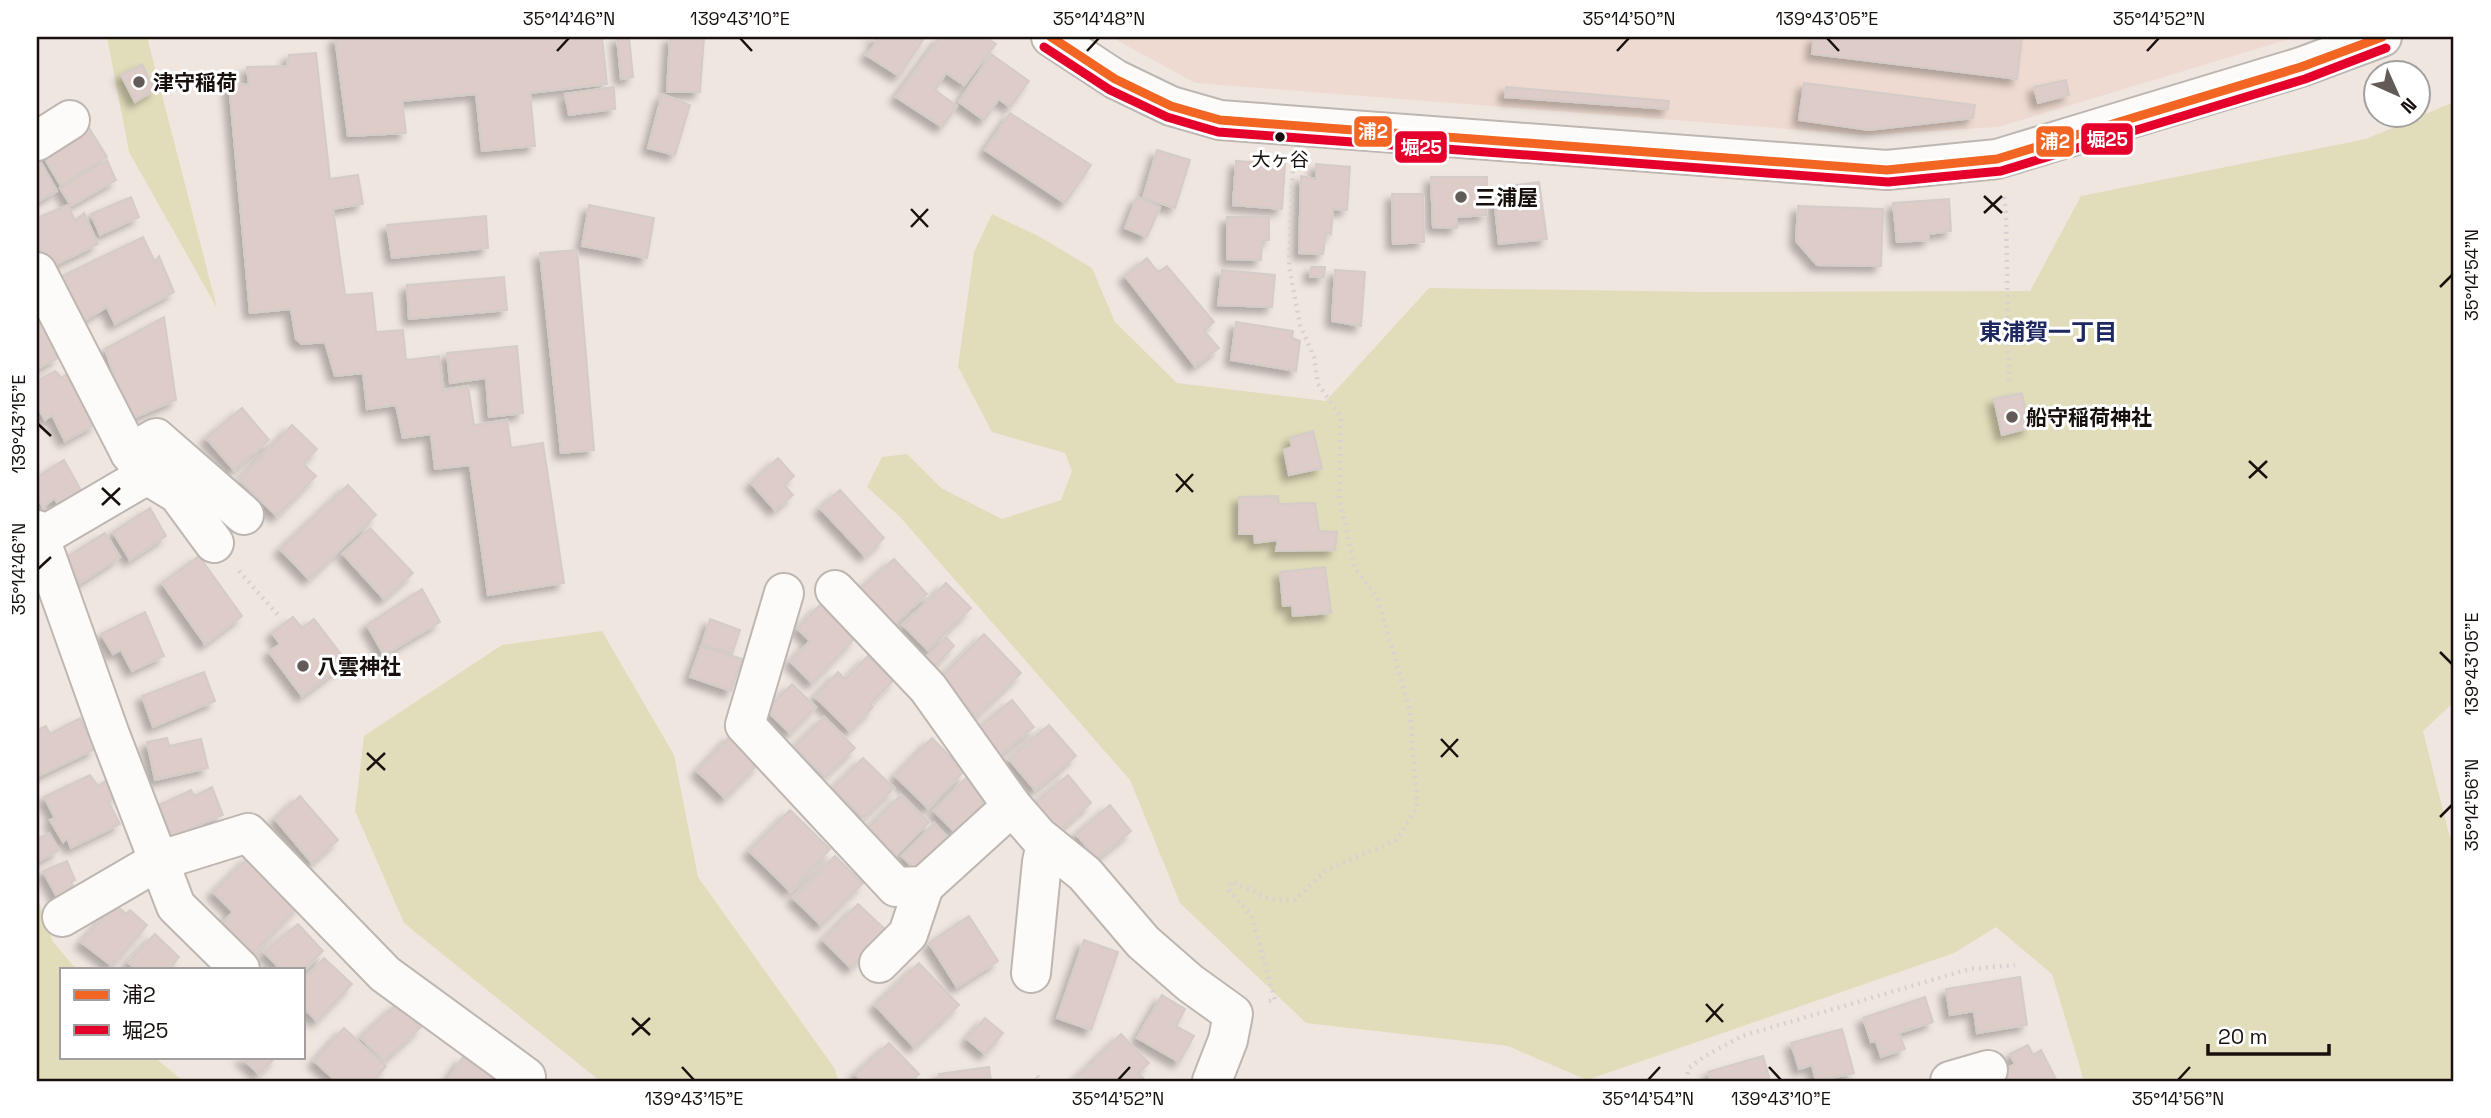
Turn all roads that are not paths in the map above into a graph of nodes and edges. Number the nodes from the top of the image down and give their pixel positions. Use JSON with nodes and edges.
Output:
{"nodes":[{"id":1,"x":1051,"y":37,"type":"edge"},
{"id":2,"x":2382,"y":37,"type":"edge"},
{"id":3,"x":70,"y":120,"type":"dead end"},
{"id":4,"x":37,"y":141,"type":"edge"},
{"id":5,"x":37,"y":272,"type":"edge"},
{"id":6,"x":139,"y":464,"type":"junction"},
{"id":7,"x":244,"y":515,"type":"dead end"},
{"id":8,"x":39,"y":533,"type":"edge"},
{"id":9,"x":214,"y":543,"type":"road end"},
{"id":10,"x":835,"y":590,"type":"dead end"},
{"id":11,"x":784,"y":593,"type":"dead end"},
{"id":12,"x":1012,"y":806,"type":"junction"},
{"id":13,"x":1046,"y":843,"type":"junction"},
{"id":14,"x":158,"y":861,"type":"junction"},
{"id":15,"x":924,"y":886,"type":"junction"},
{"id":16,"x":62,"y":917,"type":"dead end"},
{"id":17,"x":879,"y":963,"type":"dead end"},
{"id":18,"x":239,"y":968,"type":"edge"},
{"id":19,"x":1031,"y":973,"type":"dead end"},
{"id":20,"x":1987,"y":1070,"type":"dead end"},
{"id":21,"x":523,"y":1081,"type":"edge"},
{"id":22,"x":1212,"y":1081,"type":"edge"},
{"id":23,"x":1950,"y":1081,"type":"edge"}],
"edges":[{"from":1,"to":2,"type":"street"},
{"from":3,"to":4,"type":"street"},
{"from":5,"to":6,"type":"street"},
{"from":6,"to":7,"type":"street"},
{"from":6,"to":8,"type":"street"},
{"from":6,"to":9,"type":"street"},
{"from":8,"to":14,"type":"street"},
{"from":10,"to":12,"type":"street"},
{"from":11,"to":15,"type":"street"},
{"from":12,"to":13,"type":"street"},
{"from":12,"to":15,"type":"street"},
{"from":13,"to":19,"type":"street"},
{"from":13,"to":22,"type":"street"},
{"from":14,"to":16,"type":"street"},
{"from":14,"to":18,"type":"street"},
{"from":14,"to":21,"type":"street"},
{"from":15,"to":17,"type":"street"},
{"from":20,"to":23,"type":"street"}]}
